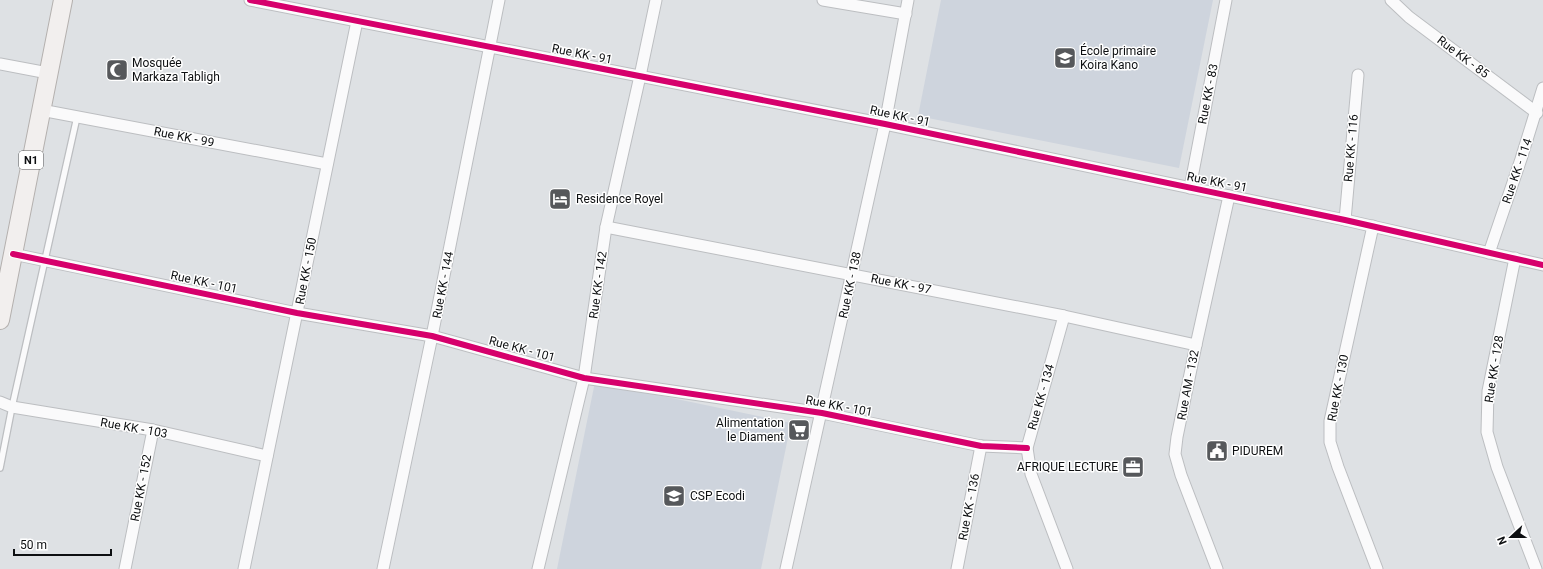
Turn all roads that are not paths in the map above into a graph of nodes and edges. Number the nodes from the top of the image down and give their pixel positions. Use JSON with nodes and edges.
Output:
{"nodes":[{"id":1,"x":63,"y":0,"type":"edge"},
{"id":2,"x":250,"y":0,"type":"edge"},
{"id":3,"x":499,"y":0,"type":"edge"},
{"id":4,"x":656,"y":0,"type":"edge"},
{"id":5,"x":823,"y":0,"type":"edge"},
{"id":6,"x":908,"y":0,"type":"edge"},
{"id":7,"x":1226,"y":0,"type":"edge"},
{"id":8,"x":1391,"y":0,"type":"edge"},
{"id":9,"x":269,"y":2,"type":"edge"},
{"id":10,"x":906,"y":14,"type":"junction"},
{"id":11,"x":357,"y":21,"type":"junction"},
{"id":12,"x":490,"y":47,"type":"junction"},
{"id":13,"x":0,"y":64,"type":"edge"},
{"id":14,"x":48,"y":73,"type":"junction"},
{"id":15,"x":1358,"y":75,"type":"dead end"},
{"id":16,"x":640,"y":76,"type":"junction"},
{"id":17,"x":1543,"y":88,"type":"edge"},
{"id":18,"x":41,"y":110,"type":"junction"},
{"id":19,"x":1536,"y":113,"type":"junction"},
{"id":20,"x":77,"y":117,"type":"junction"},
{"id":21,"x":885,"y":124,"type":"junction"},
{"id":22,"x":327,"y":164,"type":"junction"},
{"id":23,"x":1190,"y":188,"type":"junction"},
{"id":24,"x":1229,"y":196,"type":"junction"},
{"id":25,"x":1345,"y":220,"type":"junction"},
{"id":26,"x":1373,"y":226,"type":"junction"},
{"id":27,"x":606,"y":227,"type":"junction"},
{"id":28,"x":1489,"y":253,"type":"junction"},
{"id":29,"x":13,"y":254,"type":"junction"},
{"id":30,"x":1515,"y":258,"type":"junction"},
{"id":31,"x":45,"y":261,"type":"junction"},
{"id":32,"x":1543,"y":266,"type":"edge"},
{"id":33,"x":852,"y":275,"type":"junction"},
{"id":34,"x":297,"y":312,"type":"junction"},
{"id":35,"x":1064,"y":316,"type":"junction"},
{"id":36,"x":0,"y":320,"type":"edge"},
{"id":37,"x":432,"y":336,"type":"junction"},
{"id":38,"x":1196,"y":345,"type":"junction"},
{"id":39,"x":584,"y":378,"type":"junction"},
{"id":40,"x":0,"y":402,"type":"edge"},
{"id":41,"x":12,"y":406,"type":"junction"},
{"id":42,"x":822,"y":413,"type":"junction"},
{"id":43,"x":153,"y":430,"type":"junction"},
{"id":44,"x":981,"y":446,"type":"junction"},
{"id":45,"x":1027,"y":448,"type":"junction"},
{"id":46,"x":267,"y":456,"type":"junction"},
{"id":47,"x":0,"y":468,"type":"edge"},
{"id":48,"x":125,"y":569,"type":"edge"},
{"id":49,"x":244,"y":569,"type":"edge"},
{"id":50,"x":383,"y":569,"type":"edge"},
{"id":51,"x":538,"y":569,"type":"edge"},
{"id":52,"x":786,"y":569,"type":"edge"},
{"id":53,"x":957,"y":569,"type":"edge"},
{"id":54,"x":1067,"y":569,"type":"edge"},
{"id":55,"x":1217,"y":569,"type":"edge"},
{"id":56,"x":1377,"y":569,"type":"edge"},
{"id":57,"x":1536,"y":569,"type":"edge"}],
"edges":[{"from":1,"to":14,"type":"main road","number":"N1"},
{"from":2,"to":9,"type":"street","name":"Rue KK - 91"},
{"from":3,"to":12,"type":"street","name":"Rue KK - 144"},
{"from":4,"to":16,"type":"street","name":"Rue KK - 142"},
{"from":5,"to":10,"type":"street"},
{"from":6,"to":10,"type":"street","name":"Rue KK - 138"},
{"from":7,"to":23,"type":"street","name":"Rue KK - 83"},
{"from":8,"to":19,"type":"street","name":"Rue KK - 85"},
{"from":9,"to":11,"type":"street","name":"Rue KK - 91"},
{"from":10,"to":21,"type":"street","name":"Rue KK - 138"},
{"from":11,"to":12,"type":"street","name":"Rue KK - 91"},
{"from":11,"to":22,"type":"street","name":"Rue KK - 150"},
{"from":12,"to":16,"type":"street","name":"Rue KK - 91"},
{"from":12,"to":37,"type":"street","name":"Rue KK - 144"},
{"from":13,"to":14,"type":"street"},
{"from":14,"to":18,"type":"main road","number":"N1"},
{"from":15,"to":25,"type":"street","name":"Rue KK - 116"},
{"from":16,"to":21,"type":"street","name":"Rue KK - 91"},
{"from":16,"to":27,"type":"street","name":"Rue KK - 142"},
{"from":17,"to":19,"type":"street","name":"Rue KK - 114"},
{"from":18,"to":20,"type":"street","name":"Rue KK - 99"},
{"from":18,"to":29,"type":"main road","number":"N1"},
{"from":19,"to":28,"type":"street","name":"Rue KK - 114"},
{"from":20,"to":22,"type":"street","name":"Rue KK - 99"},
{"from":20,"to":31,"type":"lane"},
{"from":21,"to":23,"type":"street","name":"Rue KK - 91"},
{"from":21,"to":33,"type":"street","name":"Rue KK - 138"},
{"from":22,"to":34,"type":"street","name":"Rue KK - 150"},
{"from":23,"to":24,"type":"street","name":"Rue KK - 91"},
{"from":24,"to":25,"type":"street","name":"Rue KK - 91"},
{"from":24,"to":38,"type":"street","name":"Rue AM - 132"},
{"from":25,"to":26,"type":"street","name":"Rue KK - 91"},
{"from":26,"to":28,"type":"street","name":"Rue KK - 91"},
{"from":26,"to":56,"type":"street","name":"Rue KK - 130"},
{"from":27,"to":33,"type":"street","name":"Rue KK - 97"},
{"from":27,"to":39,"type":"street","name":"Rue KK - 142"},
{"from":28,"to":30,"type":"street","name":"Rue KK - 91"},
{"from":29,"to":31,"type":"street","name":"Rue KK - 101"},
{"from":29,"to":36,"type":"main road","number":"N1"},
{"from":30,"to":32,"type":"street","name":"Rue KK - 91"},
{"from":30,"to":57,"type":"street","name":"Rue KK - 128"},
{"from":31,"to":34,"type":"street","name":"Rue KK - 101"},
{"from":31,"to":41,"type":"lane"},
{"from":33,"to":35,"type":"street","name":"Rue KK - 97"},
{"from":33,"to":42,"type":"street","name":"Rue KK - 138"},
{"from":34,"to":37,"type":"street","name":"Rue KK - 101"},
{"from":34,"to":46,"type":"street","name":"Rue KK - 150"},
{"from":35,"to":38,"type":"street","name":"Rue KK - 97"},
{"from":35,"to":45,"type":"street","name":"Rue KK - 134"},
{"from":37,"to":39,"type":"street","name":"Rue KK - 101"},
{"from":37,"to":50,"type":"street","name":"Rue KK - 144"},
{"from":38,"to":55,"type":"street","name":"Rue AM - 132"},
{"from":39,"to":42,"type":"street","name":"Rue KK - 101"},
{"from":39,"to":51,"type":"street","name":"Rue KK - 142"},
{"from":40,"to":41,"type":"street","name":"Rue KK - 103"},
{"from":41,"to":43,"type":"street","name":"Rue KK - 103"},
{"from":41,"to":47,"type":"lane"},
{"from":42,"to":44,"type":"street","name":"Rue KK - 101"},
{"from":42,"to":52,"type":"street","name":"Rue KK - 138"},
{"from":43,"to":46,"type":"street","name":"Rue KK - 103"},
{"from":43,"to":48,"type":"street","name":"Rue KK - 152"},
{"from":44,"to":45,"type":"street","name":"Rue KK - 101"},
{"from":44,"to":53,"type":"street","name":"Rue KK - 136"},
{"from":45,"to":54,"type":"street","name":"Rue KK - 134"},
{"from":46,"to":49,"type":"street","name":"Rue KK - 150"}]}
